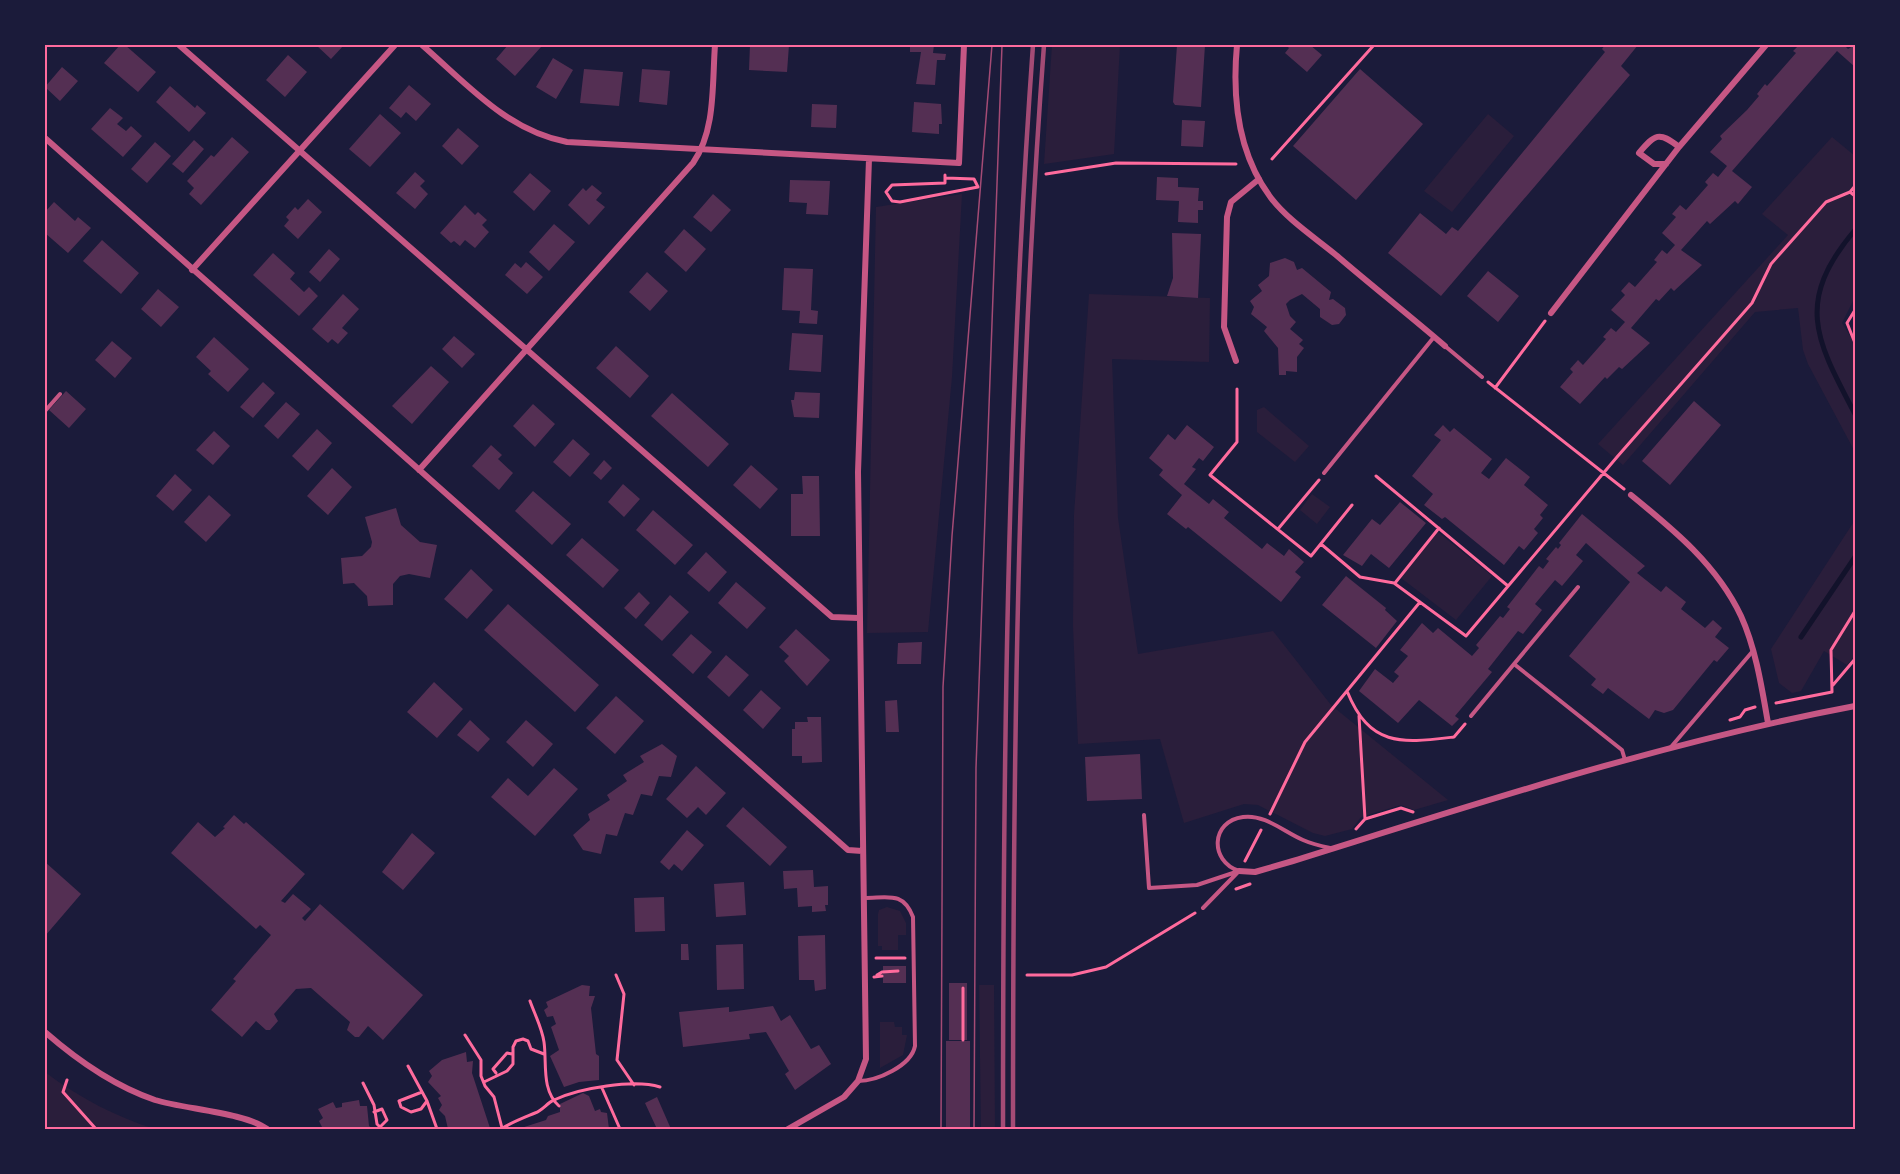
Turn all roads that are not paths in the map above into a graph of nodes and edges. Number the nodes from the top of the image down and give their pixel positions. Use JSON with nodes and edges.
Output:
{"nodes":[{"id":1,"x":179,"y":45,"type":"edge"},
{"id":2,"x":395,"y":45,"type":"edge"},
{"id":3,"x":422,"y":45,"type":"edge"},
{"id":4,"x":716,"y":45,"type":"edge"},
{"id":5,"x":964,"y":45,"type":"edge"},
{"id":6,"x":1237,"y":45,"type":"edge"},
{"id":7,"x":1766,"y":45,"type":"edge"},
{"id":8,"x":45,"y":138,"type":"edge"},
{"id":9,"x":1679,"y":147,"type":"junction"},
{"id":10,"x":703,"y":149,"type":"junction"},
{"id":11,"x":300,"y":151,"type":"junction"},
{"id":12,"x":869,"y":159,"type":"junction"},
{"id":13,"x":1667,"y":164,"type":"junction"},
{"id":14,"x":1259,"y":179,"type":"junction"},
{"id":15,"x":192,"y":270,"type":"junction"},
{"id":16,"x":1551,"y":313,"type":"road end"},
{"id":17,"x":1434,"y":336,"type":"junction"},
{"id":18,"x":1445,"y":346,"type":"joint"},
{"id":19,"x":527,"y":351,"type":"junction"},
{"id":20,"x":1236,"y":361,"type":"dead end"},
{"id":21,"x":1482,"y":377,"type":"road end"},
{"id":22,"x":60,"y":394,"type":"dead end"},
{"id":23,"x":45,"y":411,"type":"edge"},
{"id":24,"x":419,"y":470,"type":"junction"},
{"id":25,"x":1324,"y":474,"type":"road end"},
{"id":26,"x":1631,"y":495,"type":"road end"},
{"id":27,"x":1578,"y":587,"type":"dead end"},
{"id":28,"x":859,"y":618,"type":"junction"},
{"id":29,"x":1752,"y":651,"type":"junction"},
{"id":30,"x":1514,"y":664,"type":"junction"},
{"id":31,"x":1855,"y":706,"type":"edge"},
{"id":32,"x":1471,"y":716,"type":"road end"},
{"id":33,"x":1768,"y":723,"type":"junction"},
{"id":34,"x":1670,"y":748,"type":"junction"},
{"id":35,"x":1625,"y":760,"type":"junction"},
{"id":36,"x":1144,"y":815,"type":"dead end"},
{"id":37,"x":1334,"y":848,"type":"junction"},
{"id":38,"x":862,"y":851,"type":"junction"},
{"id":39,"x":1239,"y":871,"type":"junction"},
{"id":40,"x":863,"y":898,"type":"junction"},
{"id":41,"x":1203,"y":908,"type":"road end"},
{"id":42,"x":45,"y":1032,"type":"edge"},
{"id":43,"x":862,"y":1081,"type":"junction"},
{"id":44,"x":267,"y":1129,"type":"edge"},
{"id":45,"x":788,"y":1129,"type":"edge"}],
"edges":[{"from":1,"to":11,"type":"street"},
{"from":2,"to":11,"type":"street"},
{"from":3,"to":10,"type":"street"},
{"from":4,"to":10,"type":"street"},
{"from":5,"to":12,"type":"street"},
{"from":6,"to":14,"type":"street"},
{"from":7,"to":9,"type":"street"},
{"from":8,"to":15,"type":"street"},
{"from":9,"to":13,"type":"street"},
{"from":9,"to":13,"type":"street"},
{"from":10,"to":12,"type":"street"},
{"from":10,"to":19,"type":"street"},
{"from":11,"to":15,"type":"street"},
{"from":11,"to":19,"type":"street"},
{"from":12,"to":28,"type":"street"},
{"from":13,"to":16,"type":"street"},
{"from":14,"to":17,"type":"street"},
{"from":14,"to":20,"type":"street"},
{"from":15,"to":24,"type":"street"},
{"from":17,"to":18,"type":"street"},
{"from":17,"to":25,"type":"lane"},
{"from":18,"to":21,"type":"lane"},
{"from":19,"to":24,"type":"street"},
{"from":19,"to":28,"type":"street"},
{"from":22,"to":23,"type":"lane"},
{"from":24,"to":38,"type":"street"},
{"from":26,"to":29,"type":"street"},
{"from":27,"to":30,"type":"lane"},
{"from":28,"to":38,"type":"street"},
{"from":29,"to":33,"type":"street"},
{"from":29,"to":34,"type":"lane"},
{"from":30,"to":32,"type":"lane"},
{"from":30,"to":35,"type":"lane"},
{"from":31,"to":33,"type":"street"},
{"from":33,"to":34,"type":"street"},
{"from":34,"to":35,"type":"street"},
{"from":35,"to":37,"type":"street"},
{"from":36,"to":39,"type":"lane"},
{"from":37,"to":39,"type":"street"},
{"from":37,"to":39,"type":"lane"},
{"from":38,"to":40,"type":"street"},
{"from":39,"to":41,"type":"lane"},
{"from":40,"to":43,"type":"street"},
{"from":40,"to":43,"type":"lane"},
{"from":42,"to":44,"type":"street"},
{"from":43,"to":45,"type":"street"}]}
